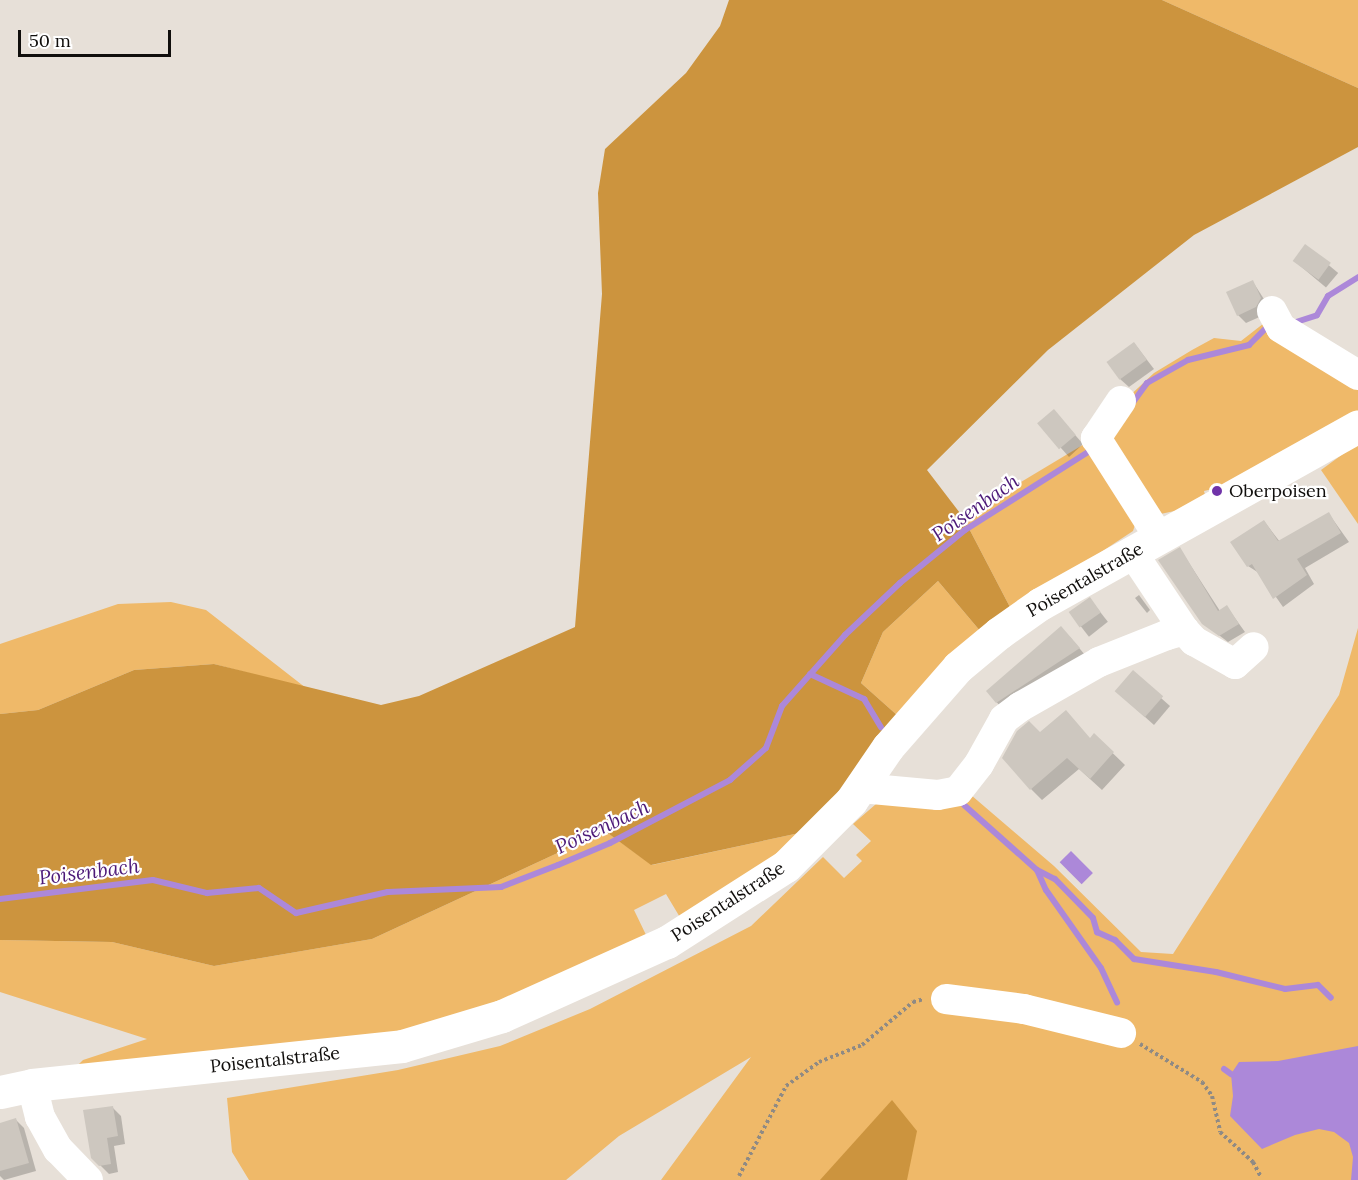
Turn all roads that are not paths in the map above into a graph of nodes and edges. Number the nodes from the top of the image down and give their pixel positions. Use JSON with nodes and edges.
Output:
{"nodes":[{"id":1,"x":1275,"y":318,"type":"dead end"},
{"id":2,"x":1358,"y":375,"type":"edge"},
{"id":3,"x":1121,"y":401,"type":"dead end"},
{"id":4,"x":1358,"y":426,"type":"edge"},
{"id":5,"x":1146,"y":545,"type":"junction"},
{"id":6,"x":1184,"y":630,"type":"junction"},
{"id":7,"x":1254,"y":647,"type":"dead end"},
{"id":8,"x":861,"y":788,"type":"junction"},
{"id":9,"x":946,"y":999,"type":"road end"},
{"id":10,"x":1121,"y":1033,"type":"road end"},
{"id":11,"x":32,"y":1085,"type":"junction"},
{"id":12,"x":0,"y":1092,"type":"edge"},
{"id":13,"x":88,"y":1180,"type":"edge"}],
"edges":[{"from":1,"to":2,"type":"lane"},
{"from":3,"to":5,"type":"lane"},
{"from":4,"to":5,"type":"main road","name":"Poisentalstraße"},
{"from":5,"to":6,"type":"lane"},
{"from":5,"to":8,"type":"main road","name":"Poisentalstraße"},
{"from":6,"to":7,"type":"lane"},
{"from":6,"to":8,"type":"lane"},
{"from":8,"to":11,"type":"main road","name":"Poisentalstraße"},
{"from":9,"to":10,"type":"lane"},
{"from":11,"to":12,"type":"main road","name":"Poisentalstraße"},
{"from":11,"to":13,"type":"lane"}]}
